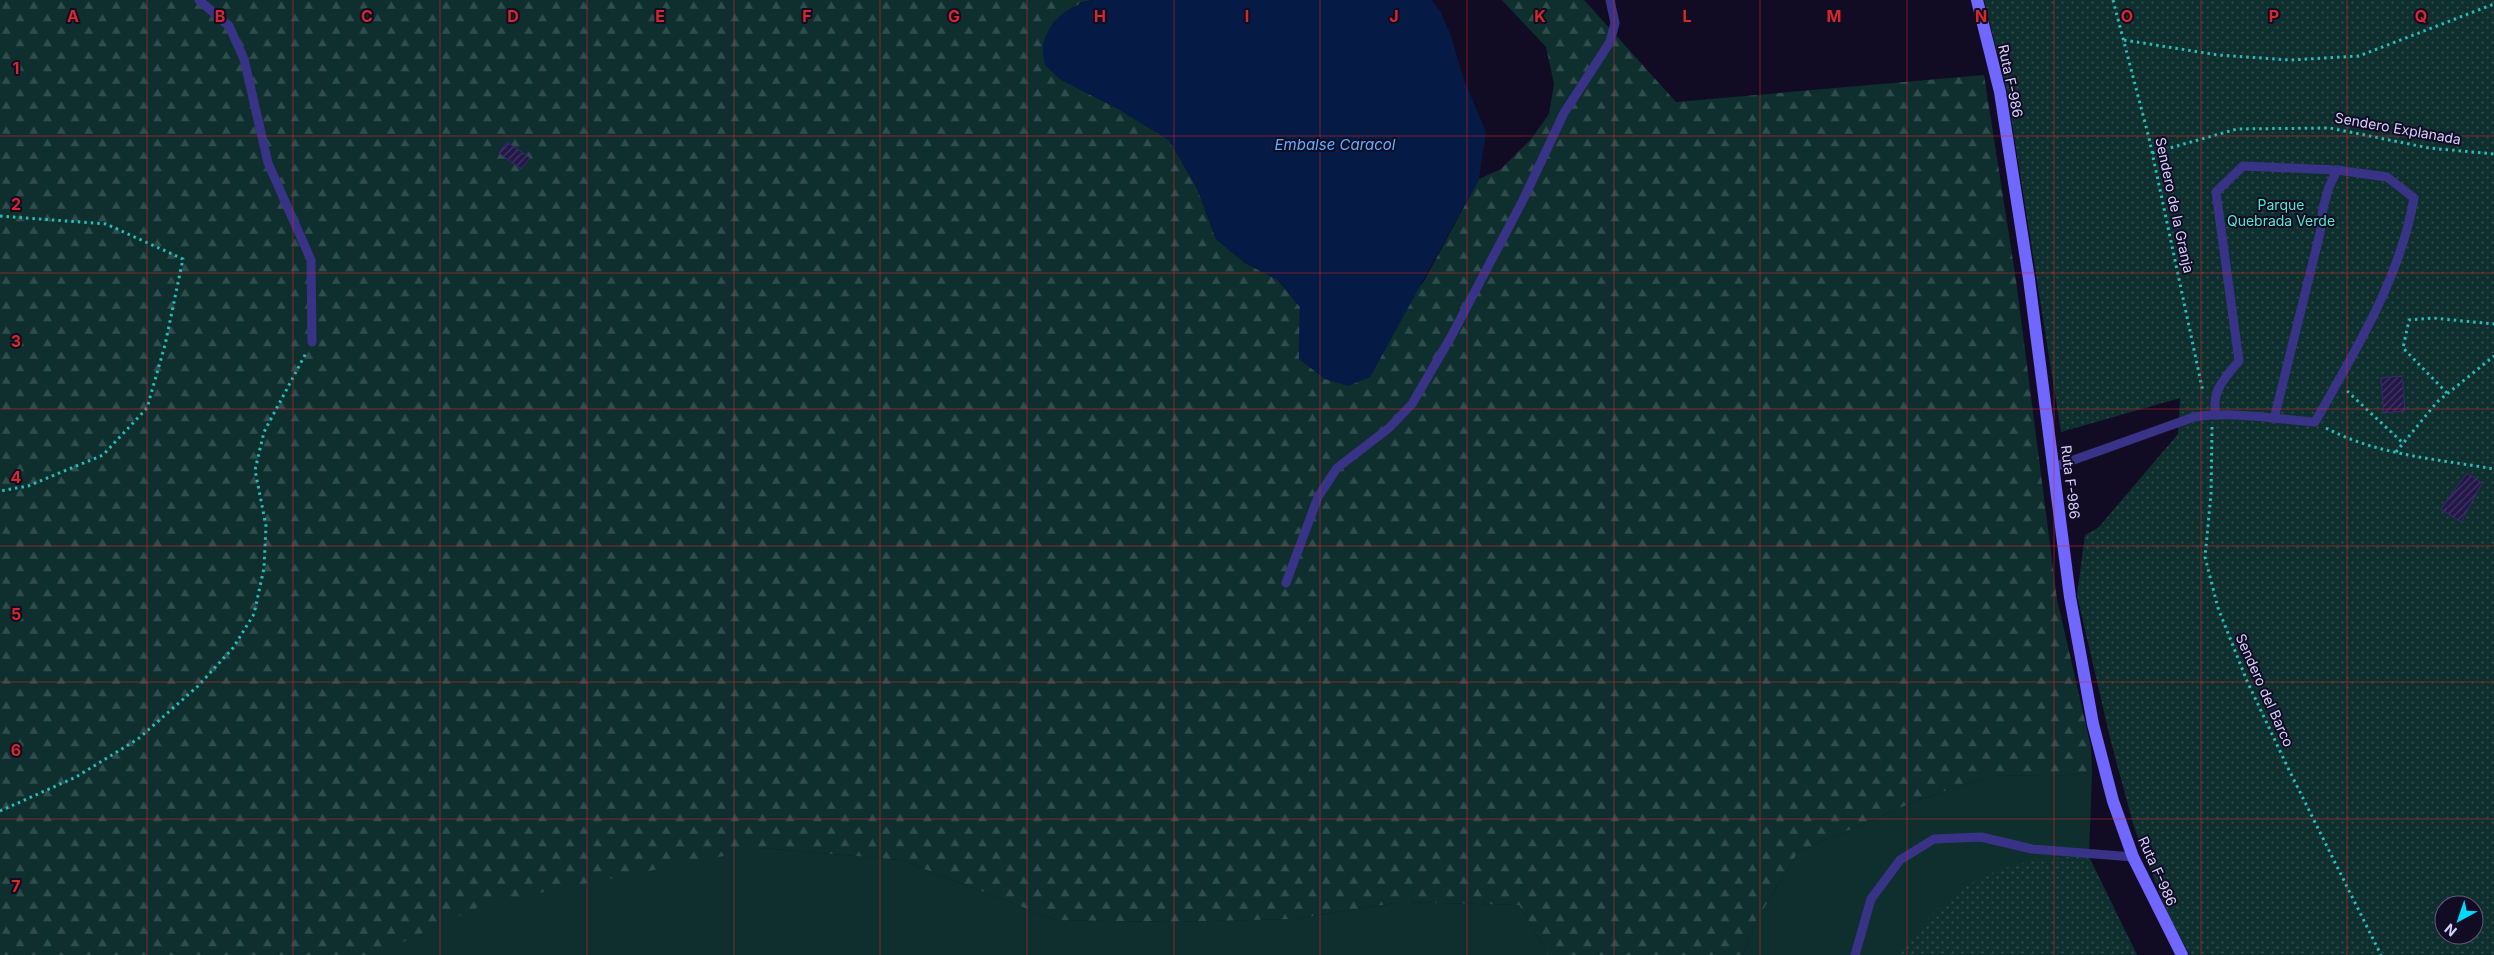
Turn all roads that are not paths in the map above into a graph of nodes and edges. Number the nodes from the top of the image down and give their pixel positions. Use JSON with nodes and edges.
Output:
{"nodes":[{"id":1,"x":199,"y":0,"type":"edge"},
{"id":2,"x":1610,"y":0,"type":"edge"},
{"id":3,"x":1977,"y":0,"type":"edge"},
{"id":4,"x":2337,"y":170,"type":"junction"},
{"id":5,"x":312,"y":342,"type":"road end"},
{"id":6,"x":2213,"y":415,"type":"junction"},
{"id":7,"x":2274,"y":419,"type":"junction"},
{"id":8,"x":2054,"y":468,"type":"junction"},
{"id":9,"x":1286,"y":584,"type":"dead end"},
{"id":10,"x":2134,"y":857,"type":"junction"},
{"id":11,"x":1855,"y":955,"type":"edge"},
{"id":12,"x":2182,"y":955,"type":"edge"}],
"edges":[{"from":1,"to":5,"type":"lane"},
{"from":2,"to":9,"type":"lane"},
{"from":3,"to":8,"type":"main road","name":"Ruta F-986"},
{"from":4,"to":6,"type":"lane"},
{"from":4,"to":7,"type":"lane"},
{"from":4,"to":7,"type":"lane"},
{"from":6,"to":7,"type":"lane"},
{"from":6,"to":8,"type":"lane"},
{"from":8,"to":10,"type":"main road","name":"Ruta F-986"},
{"from":10,"to":11,"type":"lane"},
{"from":10,"to":12,"type":"main road","name":"Ruta F-986"}]}
